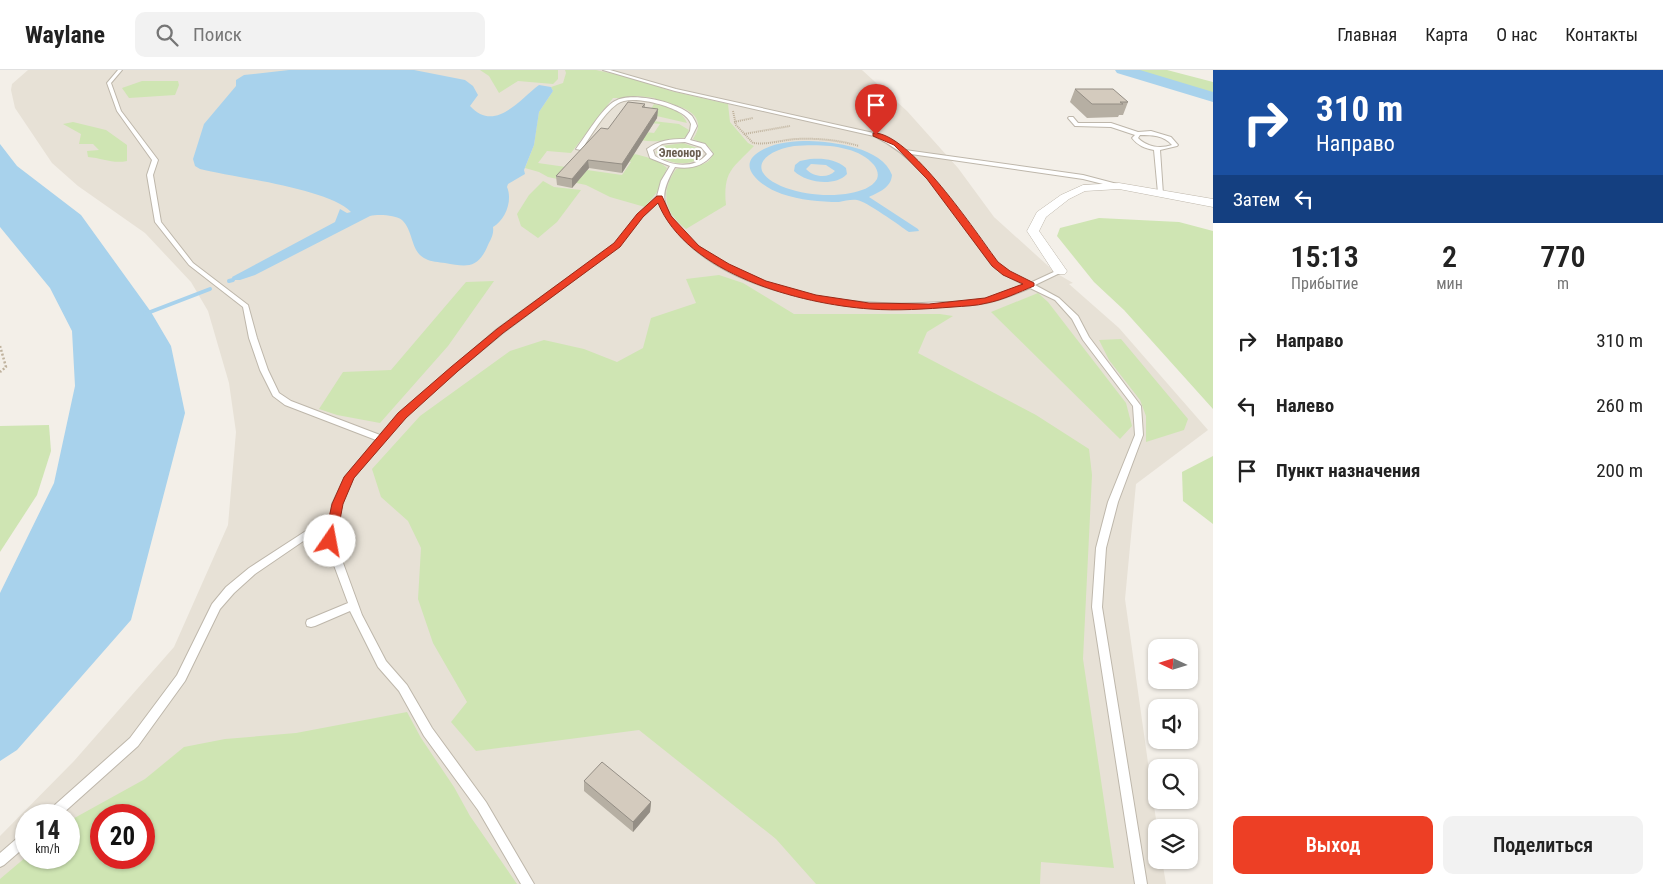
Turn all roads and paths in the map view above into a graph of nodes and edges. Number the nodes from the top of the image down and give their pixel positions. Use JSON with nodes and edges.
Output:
{"nodes":[{"id":1,"x":120,"y":70,"type":"edge"},
{"id":2,"x":605,"y":70,"type":"edge"},
{"id":3,"x":732,"y":103,"type":"junction"},
{"id":4,"x":1071,"y":118,"type":"dead end"},
{"id":5,"x":1138,"y":134,"type":"junction"},
{"id":6,"x":686,"y":141,"type":"junction"},
{"id":7,"x":859,"y":146,"type":"dead end"},
{"id":8,"x":1157,"y":148,"type":"junction"},
{"id":9,"x":579,"y":149,"type":"edge"},
{"id":10,"x":905,"y":152,"type":"junction"},
{"id":11,"x":673,"y":165,"type":"junction"},
{"id":12,"x":1119,"y":186,"type":"junction"},
{"id":13,"x":1161,"y":193,"type":"junction"},
{"id":14,"x":660,"y":197,"type":"junction"},
{"id":15,"x":1213,"y":203,"type":"edge"},
{"id":16,"x":1060,"y":271,"type":"joint"},
{"id":17,"x":1031,"y":285,"type":"junction"},
{"id":18,"x":0,"y":346,"type":"edge"},
{"id":19,"x":0,"y":372,"type":"edge"},
{"id":20,"x":382,"y":440,"type":"junction"},
{"id":21,"x":334,"y":521,"type":"junction"},
{"id":22,"x":354,"y":605,"type":"junction"},
{"id":23,"x":311,"y":624,"type":"dead end"},
{"id":24,"x":64,"y":804,"type":"edge"},
{"id":25,"x":15,"y":848,"type":"edge"},
{"id":26,"x":0,"y":861,"type":"edge"},
{"id":27,"x":528,"y":884,"type":"edge"},
{"id":28,"x":1141,"y":884,"type":"edge"}],
"edges":[{"from":1,"to":20,"type":"lane"},
{"from":2,"to":3,"type":"lane"},
{"from":3,"to":7,"type":"path"},
{"from":3,"to":10,"type":"lane"},
{"from":4,"to":5,"type":"lane"},
{"from":5,"to":8,"type":"lane"},
{"from":5,"to":8,"type":"lane"},
{"from":6,"to":9,"type":"lane"},
{"from":6,"to":11,"type":"lane"},
{"from":6,"to":11,"type":"lane"},
{"from":8,"to":13,"type":"lane"},
{"from":10,"to":12,"type":"lane"},
{"from":10,"to":17,"type":"lane"},
{"from":11,"to":14,"type":"lane"},
{"from":12,"to":13,"type":"street"},
{"from":12,"to":16,"type":"street"},
{"from":13,"to":15,"type":"street"},
{"from":14,"to":17,"type":"lane"},
{"from":14,"to":20,"type":"lane"},
{"from":16,"to":17,"type":"lane"},
{"from":17,"to":28,"type":"lane"},
{"from":18,"to":19,"type":"path"},
{"from":20,"to":21,"type":"lane"},
{"from":21,"to":22,"type":"lane"},
{"from":21,"to":24,"type":"lane"},
{"from":22,"to":23,"type":"lane"},
{"from":22,"to":27,"type":"lane"},
{"from":25,"to":26,"type":"lane"}]}
